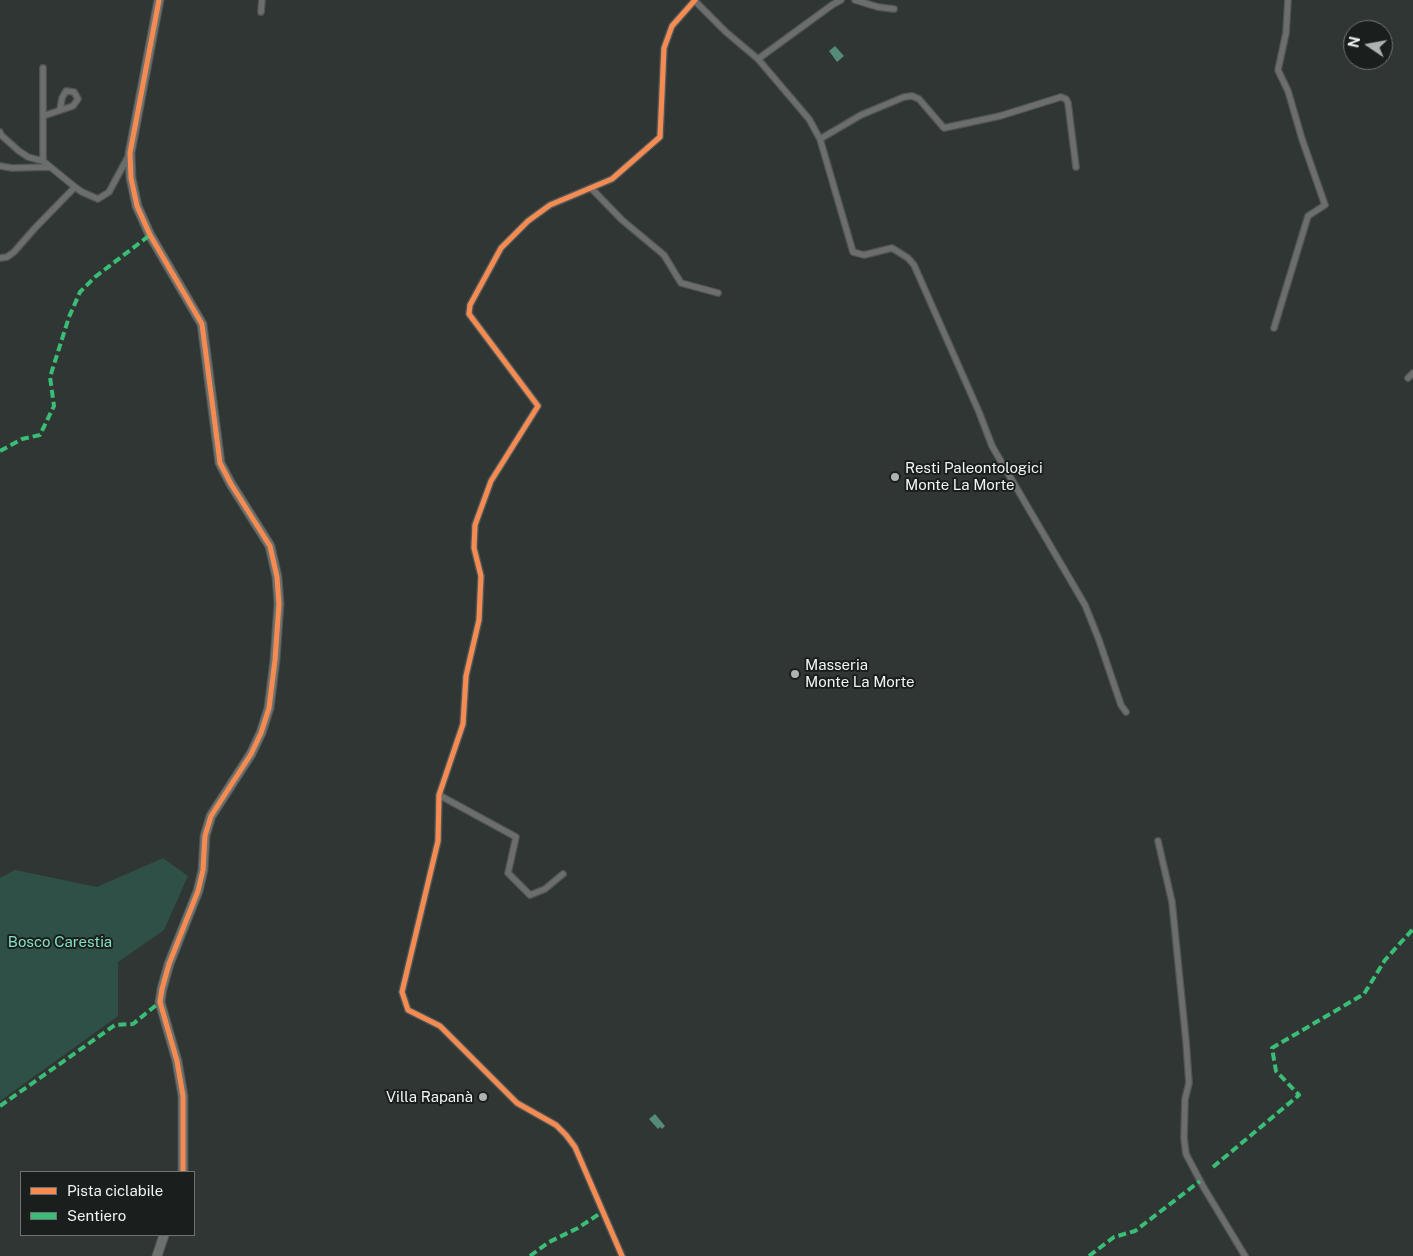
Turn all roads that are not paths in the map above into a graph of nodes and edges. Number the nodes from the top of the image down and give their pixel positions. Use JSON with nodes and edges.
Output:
{"nodes":[{"id":1,"x":159,"y":0,"type":"edge"},
{"id":2,"x":262,"y":0,"type":"edge"},
{"id":3,"x":695,"y":0,"type":"edge"},
{"id":4,"x":841,"y":0,"type":"edge"},
{"id":5,"x":855,"y":0,"type":"edge"},
{"id":6,"x":1288,"y":0,"type":"edge"},
{"id":7,"x":894,"y":9,"type":"dead end"},
{"id":8,"x":261,"y":12,"type":"dead end"},
{"id":9,"x":758,"y":59,"type":"junction"},
{"id":10,"x":43,"y":68,"type":"dead end"},
{"id":11,"x":60,"y":110,"type":"dead end"},
{"id":12,"x":43,"y":116,"type":"junction"},
{"id":13,"x":0,"y":132,"type":"edge"},
{"id":14,"x":820,"y":139,"type":"junction"},
{"id":15,"x":130,"y":153,"type":"junction"},
{"id":16,"x":43,"y":161,"type":"junction"},
{"id":17,"x":0,"y":166,"type":"edge"},
{"id":18,"x":50,"y":167,"type":"junction"},
{"id":19,"x":1076,"y":167,"type":"dead end"},
{"id":20,"x":75,"y":186,"type":"junction"},
{"id":21,"x":591,"y":188,"type":"junction"},
{"id":22,"x":0,"y":258,"type":"edge"},
{"id":23,"x":718,"y":293,"type":"dead end"},
{"id":24,"x":1274,"y":328,"type":"dead end"},
{"id":25,"x":1413,"y":373,"type":"edge"},
{"id":26,"x":1408,"y":378,"type":"dead end"},
{"id":27,"x":1126,"y":712,"type":"dead end"},
{"id":28,"x":439,"y":795,"type":"junction"},
{"id":29,"x":1158,"y":841,"type":"dead end"},
{"id":30,"x":563,"y":874,"type":"dead end"},
{"id":31,"x":183,"y":1171,"type":"edge"},
{"id":32,"x":164,"y":1236,"type":"edge"},
{"id":33,"x":157,"y":1256,"type":"edge"},
{"id":34,"x":622,"y":1256,"type":"edge"},
{"id":35,"x":1245,"y":1256,"type":"edge"}],
"edges":[{"from":1,"to":15,"type":"main road"},
{"from":2,"to":8,"type":"street"},
{"from":3,"to":9,"type":"street"},
{"from":3,"to":21,"type":"street"},
{"from":4,"to":9,"type":"street"},
{"from":5,"to":7,"type":"street"},
{"from":6,"to":24,"type":"street"},
{"from":9,"to":14,"type":"street"},
{"from":10,"to":12,"type":"street"},
{"from":11,"to":12,"type":"street"},
{"from":12,"to":16,"type":"street"},
{"from":13,"to":16,"type":"street"},
{"from":14,"to":19,"type":"street"},
{"from":14,"to":27,"type":"street"},
{"from":15,"to":20,"type":"street"},
{"from":15,"to":31,"type":"main road"},
{"from":16,"to":18,"type":"street"},
{"from":17,"to":18,"type":"street"},
{"from":18,"to":20,"type":"street"},
{"from":20,"to":22,"type":"street"},
{"from":21,"to":23,"type":"street"},
{"from":21,"to":28,"type":"street"},
{"from":25,"to":26,"type":"street"},
{"from":28,"to":30,"type":"street"},
{"from":28,"to":34,"type":"street"},
{"from":29,"to":35,"type":"street"},
{"from":32,"to":33,"type":"main road"}]}
